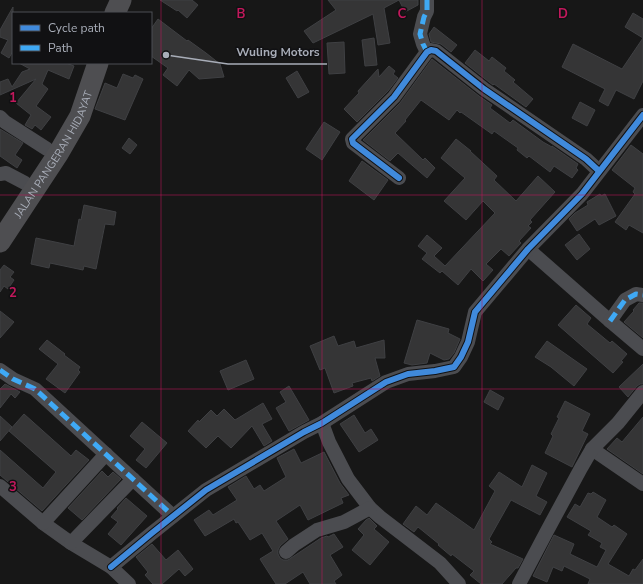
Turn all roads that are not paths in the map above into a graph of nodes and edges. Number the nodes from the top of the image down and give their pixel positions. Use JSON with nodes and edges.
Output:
{"nodes":[{"id":1,"x":109,"y":0,"type":"edge"},
{"id":2,"x":121,"y":0,"type":"edge"},
{"id":3,"x":427,"y":0,"type":"edge"},
{"id":4,"x":104,"y":12,"type":"edge"},
{"id":5,"x":116,"y":12,"type":"edge"},
{"id":6,"x":428,"y":52,"type":"junction"},
{"id":7,"x":86,"y":64,"type":"edge"},
{"id":8,"x":98,"y":64,"type":"edge"},
{"id":9,"x":643,"y":115,"type":"edge"},
{"id":10,"x":0,"y":117,"type":"edge"},
{"id":11,"x":47,"y":149,"type":"junction"},
{"id":12,"x":599,"y":170,"type":"junction"},
{"id":13,"x":0,"y":174,"type":"edge"},
{"id":14,"x":399,"y":178,"type":"dead end"},
{"id":15,"x":25,"y":183,"type":"junction"},
{"id":16,"x":0,"y":220,"type":"edge"},
{"id":17,"x":0,"y":242,"type":"edge"},
{"id":18,"x":528,"y":249,"type":"junction"},
{"id":19,"x":643,"y":295,"type":"edge"},
{"id":20,"x":610,"y":321,"type":"junction"},
{"id":21,"x":643,"y":349,"type":"edge"},
{"id":22,"x":0,"y":370,"type":"edge"},
{"id":23,"x":642,"y":396,"type":"edge"},
{"id":24,"x":322,"y":423,"type":"junction"},
{"id":25,"x":592,"y":449,"type":"junction"},
{"id":26,"x":106,"y":454,"type":"junction"},
{"id":27,"x":133,"y":479,"type":"junction"},
{"id":28,"x":643,"y":484,"type":"edge"},
{"id":29,"x":0,"y":486,"type":"edge"},
{"id":30,"x":370,"y":508,"type":"junction"},
{"id":31,"x":173,"y":516,"type":"junction"},
{"id":32,"x":43,"y":523,"type":"junction"},
{"id":33,"x":71,"y":543,"type":"junction"},
{"id":34,"x":286,"y":552,"type":"dead end"},
{"id":35,"x":111,"y":567,"type":"junction"},
{"id":36,"x":129,"y":584,"type":"edge"},
{"id":37,"x":459,"y":584,"type":"edge"},
{"id":38,"x":519,"y":584,"type":"edge"}],
"edges":[{"from":1,"to":4,"type":"highway"},
{"from":2,"to":5,"type":"highway"},
{"from":3,"to":6,"type":"street"},
{"from":6,"to":12,"type":"street"},
{"from":6,"to":14,"type":"street"},
{"from":7,"to":11,"type":"highway","name":"JALAN PANGERAN HIDAYAT"},
{"from":8,"to":17,"type":"highway","name":"JALAN PANGERAN HIDAYAT"},
{"from":9,"to":12,"type":"street"},
{"from":10,"to":11,"type":"street"},
{"from":11,"to":15,"type":"highway","name":"JALAN PANGERAN HIDAYAT"},
{"from":12,"to":18,"type":"street"},
{"from":13,"to":15,"type":"street"},
{"from":15,"to":16,"type":"highway","name":"JALAN PANGERAN HIDAYAT"},
{"from":18,"to":20,"type":"street"},
{"from":18,"to":24,"type":"street"},
{"from":19,"to":20,"type":"street"},
{"from":20,"to":21,"type":"street"},
{"from":22,"to":26,"type":"street"},
{"from":23,"to":25,"type":"street"},
{"from":24,"to":30,"type":"street"},
{"from":24,"to":31,"type":"street"},
{"from":25,"to":28,"type":"street"},
{"from":25,"to":38,"type":"street"},
{"from":26,"to":27,"type":"street"},
{"from":26,"to":32,"type":"street"},
{"from":27,"to":31,"type":"street"},
{"from":27,"to":33,"type":"street"},
{"from":29,"to":32,"type":"street"},
{"from":30,"to":34,"type":"street"},
{"from":30,"to":37,"type":"street"},
{"from":31,"to":35,"type":"street"},
{"from":32,"to":33,"type":"street"},
{"from":33,"to":35,"type":"street"},
{"from":35,"to":36,"type":"street"}]}
